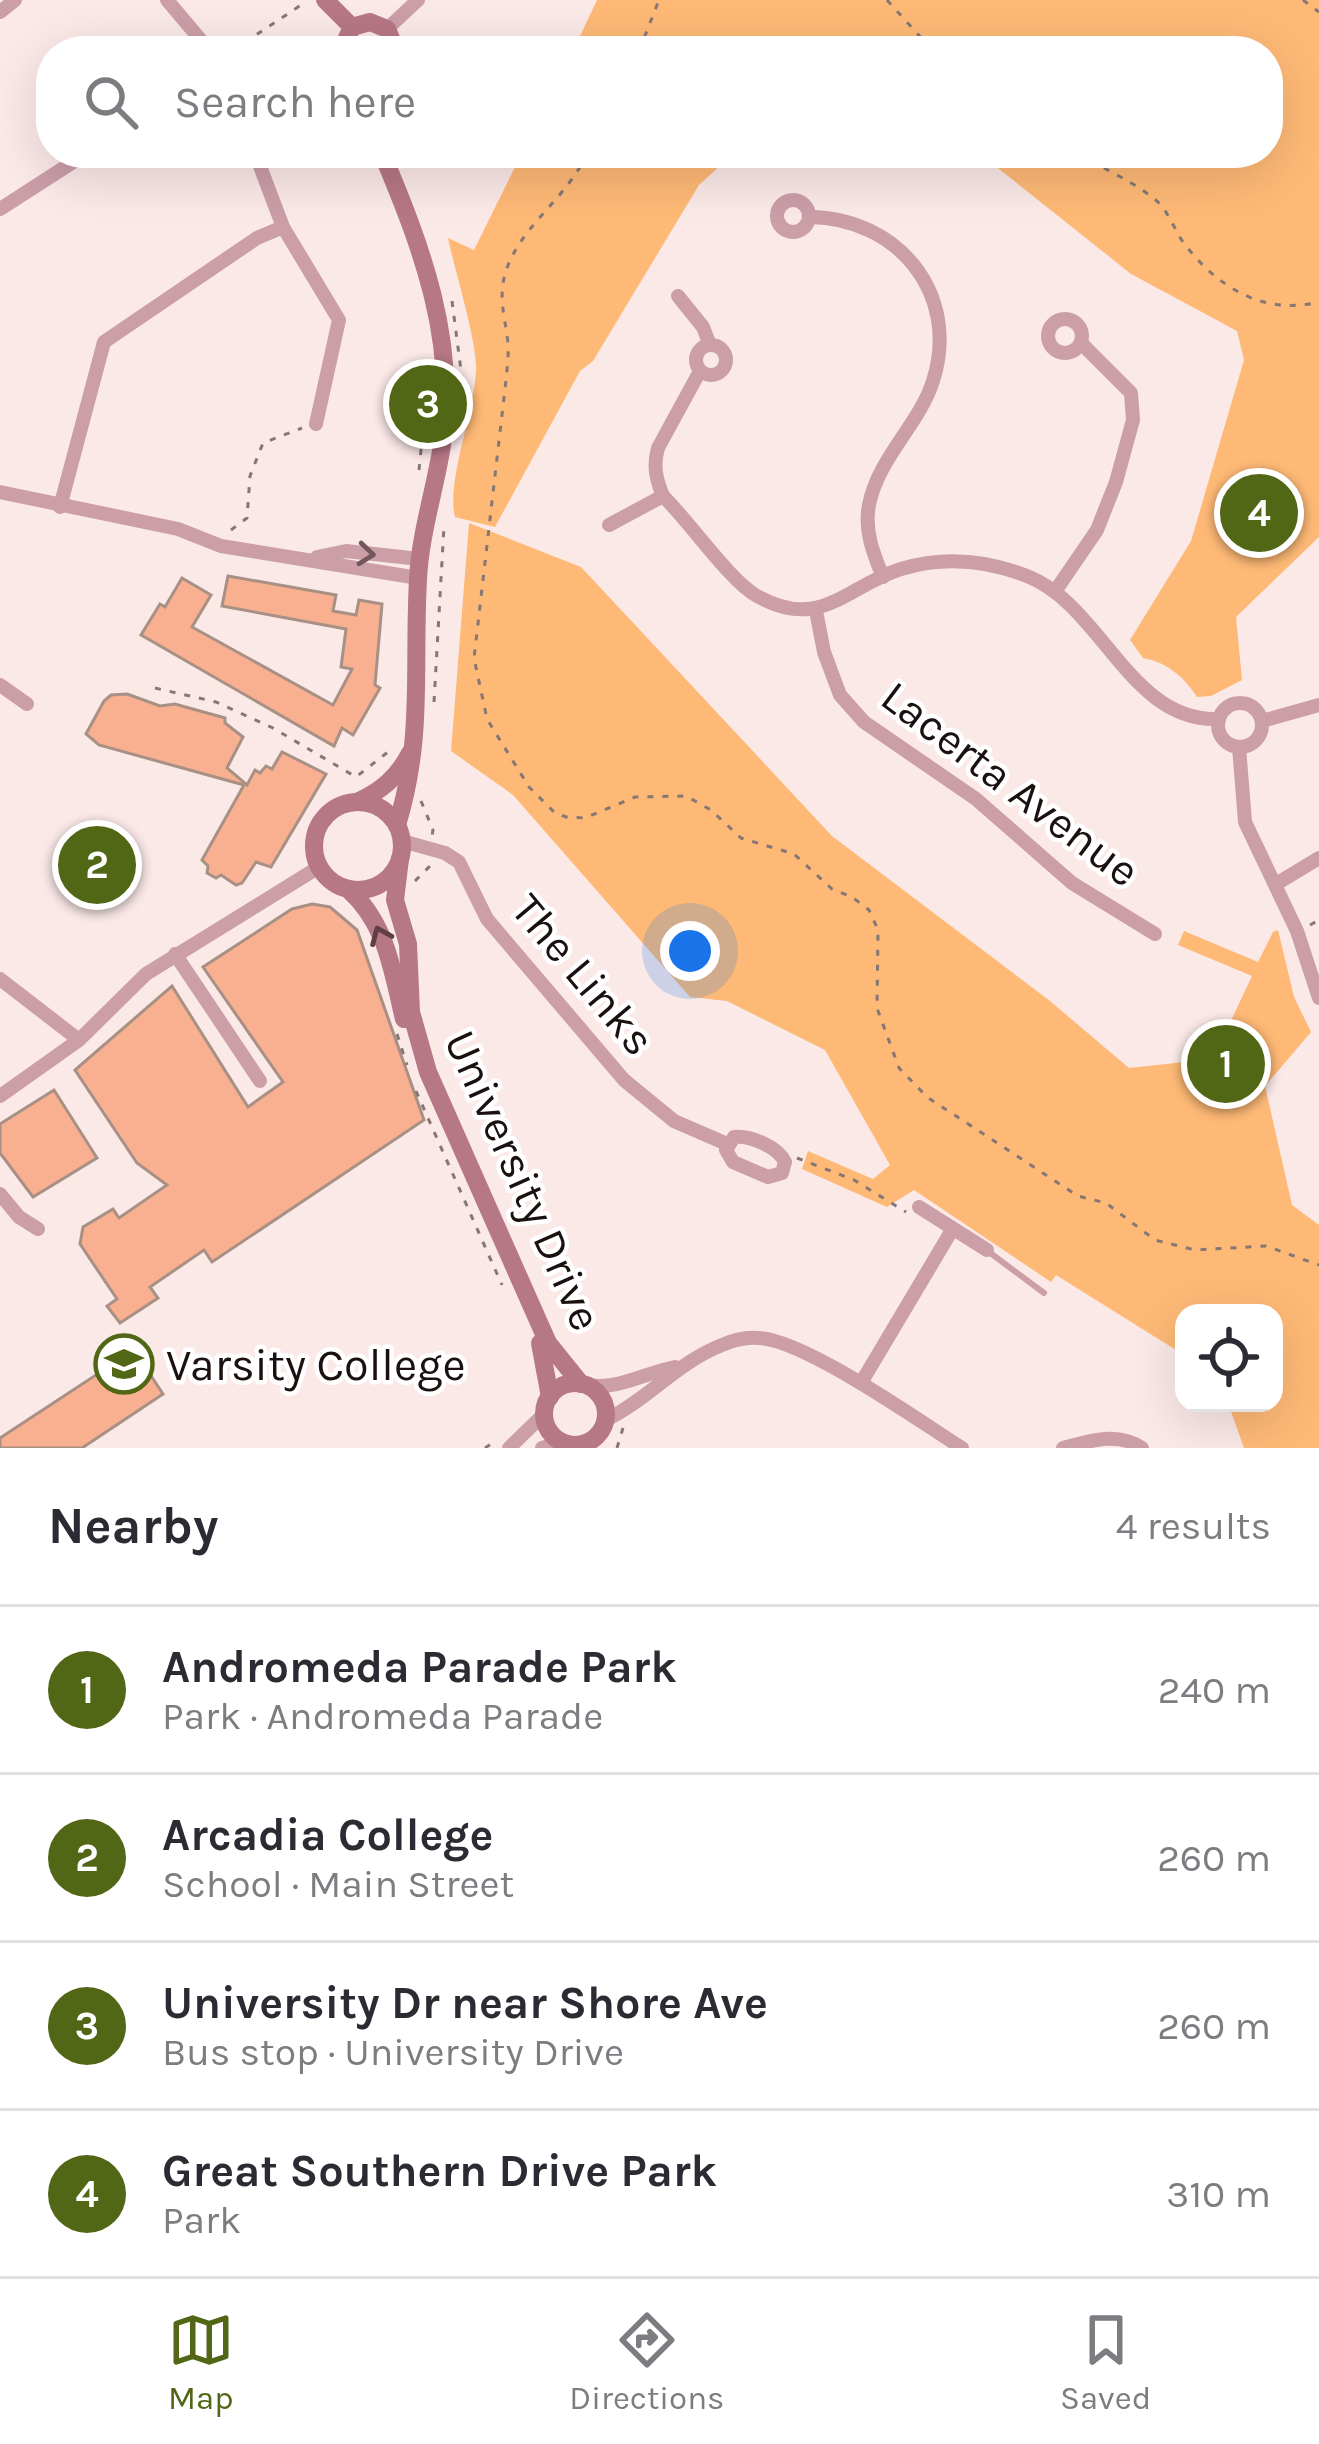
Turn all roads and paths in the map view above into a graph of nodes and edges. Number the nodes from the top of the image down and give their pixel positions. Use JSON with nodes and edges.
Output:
{"nodes":[{"id":1,"x":15,"y":0,"type":"edge"},
{"id":2,"x":167,"y":0,"type":"edge"},
{"id":3,"x":302,"y":0,"type":"edge"},
{"id":4,"x":325,"y":0,"type":"edge"},
{"id":5,"x":418,"y":0,"type":"edge"},
{"id":6,"x":659,"y":0,"type":"edge"},
{"id":7,"x":887,"y":0,"type":"edge"},
{"id":8,"x":1303,"y":0,"type":"edge"},
{"id":9,"x":0,"y":11,"type":"edge"},
{"id":10,"x":1319,"y":12,"type":"edge"},
{"id":11,"x":352,"y":28,"type":"junction"},
{"id":12,"x":387,"y":29,"type":"junction"},
{"id":13,"x":197,"y":36,"type":"edge"},
{"id":14,"x":254,"y":36,"type":"edge"},
{"id":15,"x":348,"y":36,"type":"edge"},
{"id":16,"x":390,"y":36,"type":"edge"},
{"id":17,"x":645,"y":36,"type":"edge"},
{"id":18,"x":919,"y":36,"type":"edge"},
{"id":19,"x":64,"y":168,"type":"edge"},
{"id":20,"x":261,"y":168,"type":"edge"},
{"id":21,"x":388,"y":168,"type":"edge"},
{"id":22,"x":579,"y":168,"type":"edge"},
{"id":23,"x":1103,"y":168,"type":"edge"},
{"id":24,"x":0,"y":209,"type":"edge"},
{"id":25,"x":809,"y":217,"type":"dead end"},
{"id":26,"x":283,"y":227,"type":"junction"},
{"id":27,"x":678,"y":296,"type":"dead end"},
{"id":28,"x":451,"y":298,"type":"dead end"},
{"id":29,"x":1319,"y":302,"type":"edge"},
{"id":30,"x":1081,"y":343,"type":"dead end"},
{"id":31,"x":710,"y":345,"type":"junction"},
{"id":32,"x":700,"y":371,"type":"junction"},
{"id":33,"x":429,"y":379,"type":"dead end"},
{"id":34,"x":463,"y":395,"type":"dead end"},
{"id":35,"x":316,"y":424,"type":"joint"},
{"id":36,"x":417,"y":479,"type":"dead end"},
{"id":37,"x":0,"y":493,"type":"edge"},
{"id":38,"x":663,"y":496,"type":"junction"},
{"id":39,"x":60,"y":507,"type":"junction"},
{"id":40,"x":445,"y":515,"type":"dead end"},
{"id":41,"x":609,"y":525,"type":"dead end"},
{"id":42,"x":221,"y":546,"type":"junction"},
{"id":43,"x":419,"y":568,"type":"junction"},
{"id":44,"x":883,"y":577,"type":"junction"},
{"id":45,"x":1056,"y":590,"type":"junction"},
{"id":46,"x":816,"y":611,"type":"junction"},
{"id":47,"x":0,"y":685,"type":"edge"},
{"id":48,"x":155,"y":688,"type":"dead end"},
{"id":49,"x":27,"y":704,"type":"dead end"},
{"id":50,"x":1319,"y":705,"type":"edge"},
{"id":51,"x":433,"y":709,"type":"dead end"},
{"id":52,"x":1220,"y":718,"type":"junction"},
{"id":53,"x":1262,"y":721,"type":"junction"},
{"id":54,"x":407,"y":742,"type":"junction"},
{"id":55,"x":1239,"y":747,"type":"junction"},
{"id":56,"x":424,"y":785,"type":"dead end"},
{"id":57,"x":357,"y":802,"type":"junction"},
{"id":58,"x":400,"y":842,"type":"junction"},
{"id":59,"x":431,"y":849,"type":"junction"},
{"id":60,"x":1319,"y":858,"type":"edge"},
{"id":61,"x":319,"y":867,"type":"junction"},
{"id":62,"x":1276,"y":884,"type":"junction"},
{"id":63,"x":348,"y":890,"type":"junction"},
{"id":64,"x":395,"y":900,"type":"junction"},
{"id":65,"x":1155,"y":934,"type":"dead end"},
{"id":66,"x":175,"y":955,"type":"junction"},
{"id":67,"x":0,"y":979,"type":"edge"},
{"id":68,"x":1319,"y":998,"type":"edge"},
{"id":69,"x":396,"y":1029,"type":"dead end"},
{"id":70,"x":80,"y":1040,"type":"junction"},
{"id":71,"x":260,"y":1081,"type":"dead end"},
{"id":72,"x":0,"y":1096,"type":"edge"},
{"id":73,"x":727,"y":1144,"type":"junction"},
{"id":74,"x":784,"y":1158,"type":"junction"},
{"id":75,"x":0,"y":1194,"type":"edge"},
{"id":76,"x":923,"y":1210,"type":"joint"},
{"id":77,"x":38,"y":1229,"type":"dead end"},
{"id":78,"x":952,"y":1230,"type":"junction"},
{"id":79,"x":987,"y":1250,"type":"joint"},
{"id":80,"x":1319,"y":1265,"type":"edge"},
{"id":81,"x":1044,"y":1293,"type":"dead end"},
{"id":82,"x":508,"y":1297,"type":"dead end"},
{"id":83,"x":680,"y":1366,"type":"junction"},
{"id":84,"x":861,"y":1383,"type":"junction"},
{"id":85,"x":584,"y":1384,"type":"junction"},
{"id":86,"x":547,"y":1406,"type":"junction"},
{"id":87,"x":605,"y":1423,"type":"junction"},
{"id":88,"x":561,"y":1445,"type":"edge"},
{"id":89,"x":509,"y":1448,"type":"edge"},
{"id":90,"x":605,"y":1448,"type":"edge"},
{"id":91,"x":962,"y":1448,"type":"edge"},
{"id":92,"x":1063,"y":1448,"type":"edge"},
{"id":93,"x":1142,"y":1448,"type":"edge"}],
"edges":[{"from":1,"to":9,"type":"street"},
{"from":2,"to":13,"type":"street"},
{"from":3,"to":14,"type":"path"},
{"from":4,"to":11,"type":"street"},
{"from":5,"to":12,"type":"street"},
{"from":6,"to":17,"type":"path"},
{"from":7,"to":18,"type":"path"},
{"from":8,"to":10,"type":"path"},
{"from":11,"to":12,"type":"street"},
{"from":11,"to":15,"type":"street"},
{"from":12,"to":16,"type":"street"},
{"from":19,"to":24,"type":"street"},
{"from":20,"to":26,"type":"street"},
{"from":21,"to":43,"type":"street","name":"University Drive"},
{"from":22,"to":80,"type":"path"},
{"from":23,"to":29,"type":"path"},
{"from":25,"to":44,"type":"street"},
{"from":26,"to":35,"type":"street"},
{"from":26,"to":39,"type":"street"},
{"from":27,"to":31,"type":"street"},
{"from":28,"to":34,"type":"path"},
{"from":30,"to":45,"type":"street"},
{"from":31,"to":32,"type":"street"},
{"from":31,"to":32,"type":"street"},
{"from":32,"to":38,"type":"street"},
{"from":33,"to":36,"type":"path"},
{"from":35,"to":42,"type":"path"},
{"from":37,"to":39,"type":"street"},
{"from":38,"to":41,"type":"street"},
{"from":38,"to":46,"type":"street"},
{"from":39,"to":42,"type":"street"},
{"from":40,"to":51,"type":"path"},
{"from":42,"to":43,"type":"street"},
{"from":43,"to":54,"type":"street","name":"University Drive"},
{"from":44,"to":45,"type":"street"},
{"from":44,"to":46,"type":"street"},
{"from":45,"to":52,"type":"street"},
{"from":46,"to":65,"type":"street","name":"Lacerta Avenue"},
{"from":47,"to":49,"type":"street"},
{"from":48,"to":54,"type":"path"},
{"from":50,"to":53,"type":"street"},
{"from":52,"to":53,"type":"street"},
{"from":52,"to":55,"type":"street"},
{"from":53,"to":55,"type":"street"},
{"from":54,"to":57,"type":"street"},
{"from":54,"to":58,"type":"street","name":"University Drive"},
{"from":55,"to":62,"type":"street"},
{"from":56,"to":59,"type":"path"},
{"from":57,"to":58,"type":"street"},
{"from":57,"to":61,"type":"street"},
{"from":58,"to":59,"type":"street","name":"The Links"},
{"from":58,"to":63,"type":"street"},
{"from":58,"to":64,"type":"street","name":"University Drive"},
{"from":59,"to":64,"type":"path"},
{"from":59,"to":73,"type":"street","name":"The Links"},
{"from":60,"to":62,"type":"street"},
{"from":61,"to":63,"type":"street"},
{"from":61,"to":66,"type":"street"},
{"from":62,"to":68,"type":"street"},
{"from":86,"to":63,"type":"street","name":"University Drive","one_way":true},
{"from":64,"to":85,"type":"street","name":"University Drive"},
{"from":66,"to":70,"type":"street"},
{"from":66,"to":71,"type":"street"},
{"from":67,"to":70,"type":"street"},
{"from":69,"to":82,"type":"path"},
{"from":70,"to":72,"type":"street"},
{"from":73,"to":74,"type":"street","name":"The Links"},
{"from":73,"to":74,"type":"street","name":"The Links"},
{"from":74,"to":76,"type":"path"},
{"from":75,"to":77,"type":"street"},
{"from":76,"to":78,"type":"street"},
{"from":78,"to":79,"type":"street"},
{"from":78,"to":84,"type":"street"},
{"from":79,"to":81,"type":"lane"},
{"from":83,"to":84,"type":"street"},
{"from":83,"to":85,"type":"street"},
{"from":83,"to":87,"type":"street"},
{"from":84,"to":91,"type":"street"},
{"from":85,"to":86,"type":"street"},
{"from":85,"to":87,"type":"street"},
{"from":86,"to":88,"type":"street"},
{"from":86,"to":89,"type":"street"},
{"from":87,"to":88,"type":"street"},
{"from":87,"to":90,"type":"street"},
{"from":92,"to":93,"type":"street"}]}
